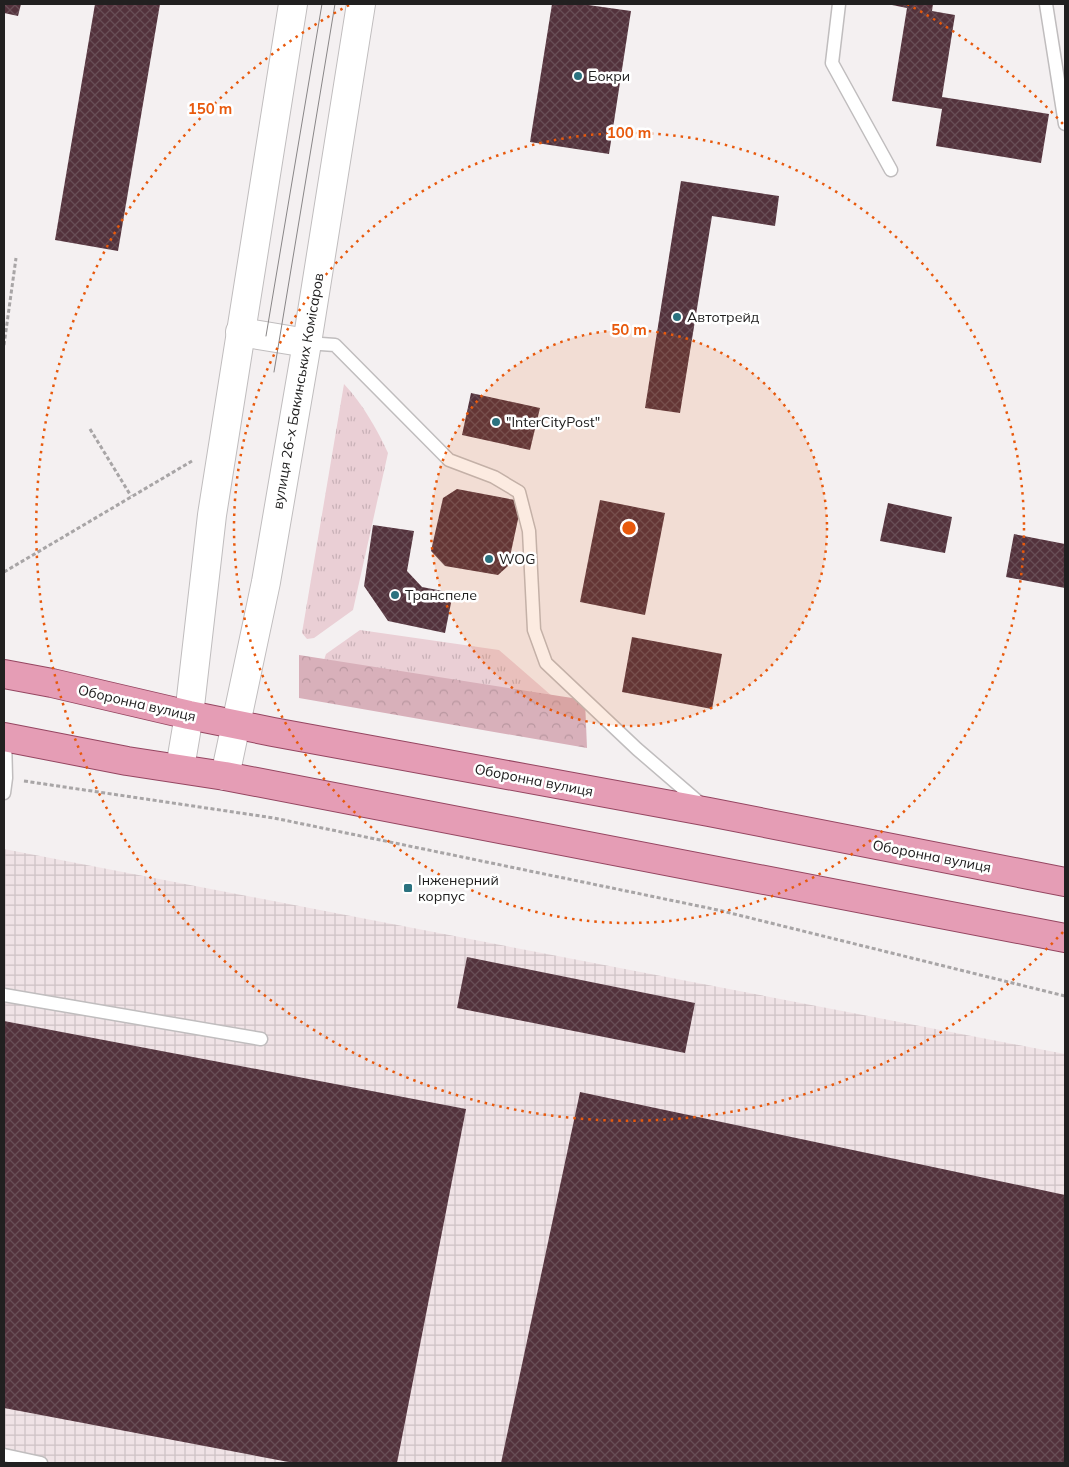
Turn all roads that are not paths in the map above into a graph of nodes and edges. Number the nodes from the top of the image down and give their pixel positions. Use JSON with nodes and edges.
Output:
{"nodes":[{"id":1,"x":294,"y":4,"type":"edge"},
{"id":2,"x":361,"y":4,"type":"edge"},
{"id":3,"x":839,"y":4,"type":"edge"},
{"id":4,"x":1046,"y":4,"type":"edge"},
{"id":5,"x":1065,"y":124,"type":"edge"},
{"id":6,"x":891,"y":170,"type":"dead end"},
{"id":7,"x":240,"y":332,"type":"junction"},
{"id":8,"x":307,"y":343,"type":"junction"},
{"id":9,"x":4,"y":674,"type":"edge"},
{"id":10,"x":189,"y":715,"type":"junction"},
{"id":11,"x":235,"y":724,"type":"junction"},
{"id":12,"x":4,"y":737,"type":"edge"},
{"id":13,"x":180,"y":768,"type":"junction"},
{"id":14,"x":5,"y":772,"type":"edge"},
{"id":15,"x":225,"y":776,"type":"junction"},
{"id":16,"x":4,"y":793,"type":"edge"},
{"id":17,"x":709,"y":812,"type":"junction"},
{"id":18,"x":1065,"y":882,"type":"edge"},
{"id":19,"x":1065,"y":938,"type":"edge"},
{"id":20,"x":4,"y":995,"type":"edge"},
{"id":21,"x":261,"y":1039,"type":"dead end"},
{"id":22,"x":4,"y":1455,"type":"edge"},
{"id":23,"x":41,"y":1463,"type":"edge"}],
"edges":[{"from":1,"to":7,"type":"street"},
{"from":2,"to":8,"type":"street","name":"вулиця 26-х Бакинських Комісаров"},
{"from":3,"to":6,"type":"lane"},
{"from":4,"to":5,"type":"lane"},
{"from":7,"to":8,"type":"street"},
{"from":7,"to":10,"type":"street"},
{"from":8,"to":11,"type":"street","name":"вулиця 26-х Бакинських Комісаров"},
{"from":8,"to":17,"type":"lane"},
{"from":9,"to":10,"type":"main road","name":"Оборонна вулиця"},
{"from":10,"to":11,"type":"main road","name":"Оборонна вулиця"},
{"from":10,"to":13,"type":"street"},
{"from":11,"to":15,"type":"street","name":"вулиця 26-х Бакинських Комісаров"},
{"from":11,"to":17,"type":"main road","name":"Оборонна вулиця"},
{"from":12,"to":13,"type":"main road"},
{"from":12,"to":14,"type":"lane"},
{"from":13,"to":15,"type":"main road"},
{"from":14,"to":16,"type":"lane"},
{"from":15,"to":19,"type":"main road"},
{"from":17,"to":18,"type":"main road","name":"Оборонна вулиця"},
{"from":20,"to":21,"type":"lane"},
{"from":22,"to":23,"type":"lane"}]}
